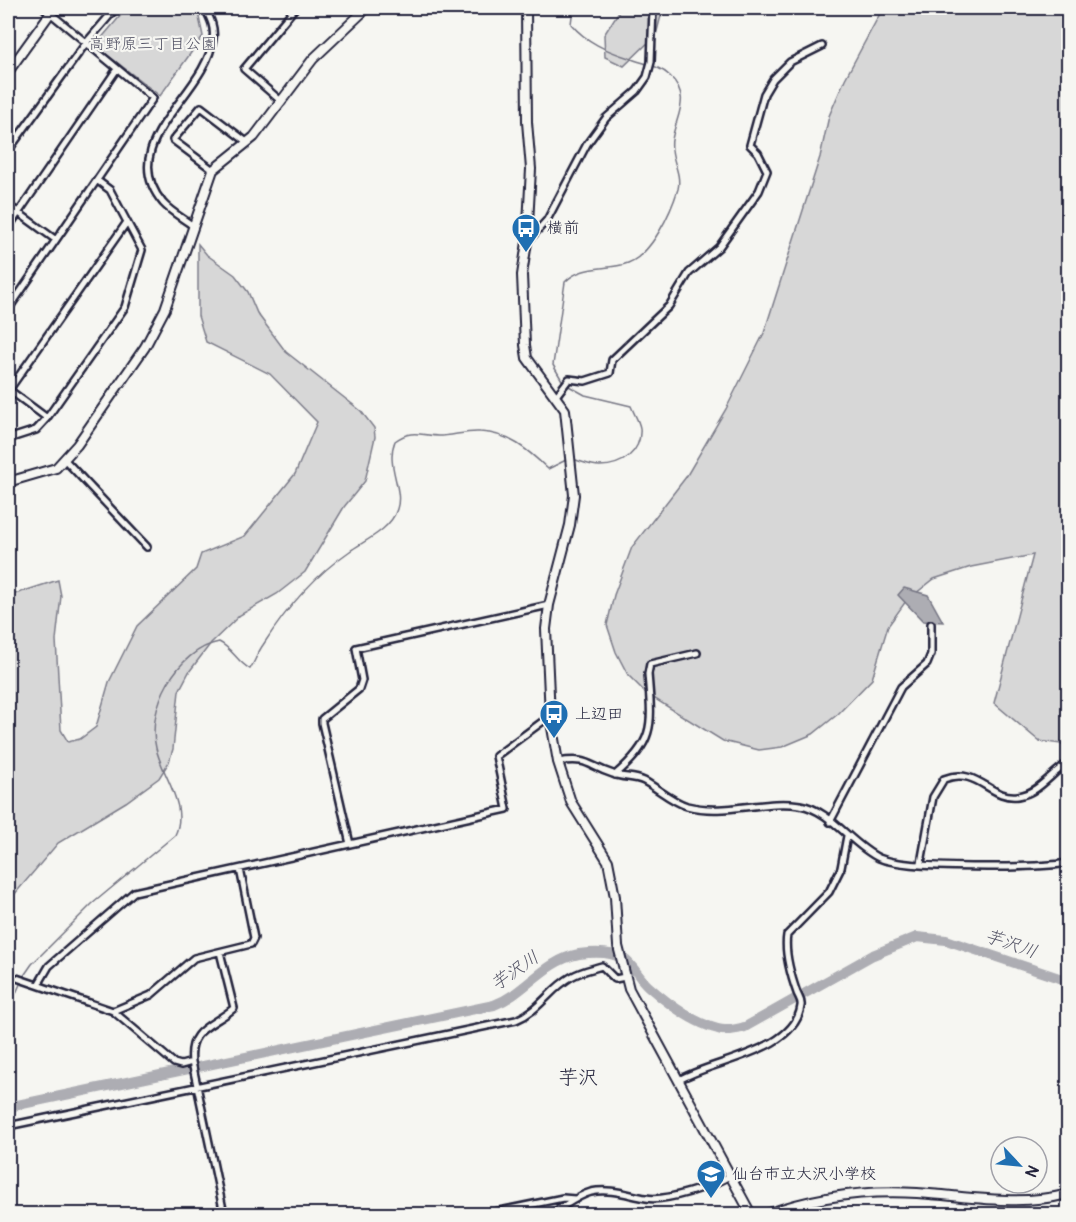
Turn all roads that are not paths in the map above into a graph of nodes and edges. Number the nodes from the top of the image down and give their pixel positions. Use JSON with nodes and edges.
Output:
{"nodes":[{"id":1,"x":116,"y":8,"type":"edge"},
{"id":2,"x":206,"y":8,"type":"edge"},
{"id":3,"x":295,"y":8,"type":"edge"},
{"id":4,"x":526,"y":8,"type":"edge"},
{"id":5,"x":653,"y":8,"type":"edge"},
{"id":6,"x":49,"y":9,"type":"edge"},
{"id":7,"x":363,"y":9,"type":"edge"},
{"id":8,"x":86,"y":43,"type":"junction"},
{"id":9,"x":822,"y":45,"type":"dead end"},
{"id":10,"x":117,"y":69,"type":"junction"},
{"id":11,"x":8,"y":72,"type":"edge"},
{"id":12,"x":282,"y":102,"type":"junction"},
{"id":13,"x":248,"y":143,"type":"junction"},
{"id":14,"x":8,"y":151,"type":"edge"},
{"id":15,"x":213,"y":170,"type":"junction"},
{"id":16,"x":98,"y":181,"type":"junction"},
{"id":17,"x":8,"y":206,"type":"edge"},
{"id":18,"x":18,"y":212,"type":"junction"},
{"id":19,"x":127,"y":222,"type":"junction"},
{"id":20,"x":193,"y":226,"type":"junction"},
{"id":21,"x":8,"y":228,"type":"edge"},
{"id":22,"x":56,"y":240,"type":"junction"},
{"id":23,"x":527,"y":242,"type":"junction"},
{"id":24,"x":8,"y":310,"type":"edge"},
{"id":25,"x":8,"y":390,"type":"edge"},
{"id":26,"x":559,"y":393,"type":"junction"},
{"id":27,"x":46,"y":418,"type":"junction"},
{"id":28,"x":8,"y":439,"type":"edge"},
{"id":29,"x":65,"y":460,"type":"junction"},
{"id":30,"x":8,"y":482,"type":"edge"},
{"id":31,"x":147,"y":547,"type":"dead end"},
{"id":32,"x":549,"y":605,"type":"junction"},
{"id":33,"x":932,"y":624,"type":"dead end"},
{"id":34,"x":697,"y":653,"type":"dead end"},
{"id":35,"x":550,"y":716,"type":"junction"},
{"id":36,"x":558,"y":762,"type":"junction"},
{"id":37,"x":1068,"y":763,"type":"edge"},
{"id":38,"x":615,"y":775,"type":"junction"},
{"id":39,"x":830,"y":822,"type":"junction"},
{"id":40,"x":847,"y":836,"type":"junction"},
{"id":41,"x":350,"y":844,"type":"junction"},
{"id":42,"x":921,"y":863,"type":"junction"},
{"id":43,"x":1068,"y":863,"type":"edge"},
{"id":44,"x":240,"y":869,"type":"junction"},
{"id":45,"x":220,"y":952,"type":"junction"},
{"id":46,"x":8,"y":975,"type":"edge"},
{"id":47,"x":625,"y":977,"type":"junction"},
{"id":48,"x":37,"y":985,"type":"junction"},
{"id":49,"x":113,"y":1011,"type":"junction"},
{"id":50,"x":193,"y":1063,"type":"junction"},
{"id":51,"x":680,"y":1080,"type":"junction"},
{"id":52,"x":198,"y":1086,"type":"junction"},
{"id":53,"x":8,"y":1126,"type":"edge"},
{"id":54,"x":730,"y":1176,"type":"junction"},
{"id":55,"x":1068,"y":1194,"type":"edge"},
{"id":56,"x":575,"y":1199,"type":"junction"},
{"id":57,"x":224,"y":1215,"type":"edge"},
{"id":58,"x":485,"y":1215,"type":"edge"},
{"id":59,"x":551,"y":1215,"type":"edge"},
{"id":60,"x":751,"y":1215,"type":"edge"},
{"id":61,"x":766,"y":1215,"type":"edge"}],
"edges":[{"from":1,"to":8,"type":"street"},
{"from":2,"to":20,"type":"street"},
{"from":3,"to":12,"type":"street"},
{"from":4,"to":23,"type":"street"},
{"from":5,"to":23,"type":"street"},
{"from":6,"to":8,"type":"street"},
{"from":6,"to":11,"type":"street"},
{"from":7,"to":12,"type":"street"},
{"from":8,"to":10,"type":"street"},
{"from":8,"to":14,"type":"street"},
{"from":9,"to":26,"type":"street"},
{"from":10,"to":16,"type":"street"},
{"from":10,"to":18,"type":"street"},
{"from":12,"to":13,"type":"street"},
{"from":13,"to":15,"type":"street"},
{"from":13,"to":15,"type":"street"},
{"from":15,"to":20,"type":"street"},
{"from":16,"to":19,"type":"street"},
{"from":16,"to":22,"type":"street"},
{"from":17,"to":18,"type":"street"},
{"from":18,"to":21,"type":"street"},
{"from":18,"to":22,"type":"street"},
{"from":19,"to":25,"type":"street"},
{"from":19,"to":27,"type":"street"},
{"from":20,"to":29,"type":"street"},
{"from":22,"to":24,"type":"street"},
{"from":23,"to":26,"type":"street"},
{"from":25,"to":27,"type":"street"},
{"from":26,"to":32,"type":"street"},
{"from":27,"to":28,"type":"street"},
{"from":29,"to":30,"type":"street"},
{"from":29,"to":31,"type":"street"},
{"from":32,"to":35,"type":"street"},
{"from":32,"to":41,"type":"street"},
{"from":33,"to":39,"type":"street"},
{"from":34,"to":38,"type":"street"},
{"from":35,"to":36,"type":"street"},
{"from":35,"to":41,"type":"street"},
{"from":36,"to":38,"type":"street"},
{"from":36,"to":47,"type":"street"},
{"from":37,"to":42,"type":"street"},
{"from":38,"to":39,"type":"street"},
{"from":39,"to":40,"type":"street"},
{"from":40,"to":42,"type":"street"},
{"from":40,"to":51,"type":"street"},
{"from":41,"to":44,"type":"street"},
{"from":42,"to":43,"type":"street"},
{"from":44,"to":45,"type":"street"},
{"from":44,"to":48,"type":"street"},
{"from":45,"to":49,"type":"street"},
{"from":45,"to":50,"type":"street"},
{"from":46,"to":48,"type":"street"},
{"from":47,"to":51,"type":"street"},
{"from":47,"to":52,"type":"street"},
{"from":48,"to":49,"type":"street"},
{"from":49,"to":50,"type":"street"},
{"from":50,"to":52,"type":"street"},
{"from":51,"to":54,"type":"street"},
{"from":52,"to":53,"type":"street"},
{"from":52,"to":57,"type":"street"},
{"from":54,"to":56,"type":"street"},
{"from":54,"to":60,"type":"street"},
{"from":55,"to":61,"type":"street"},
{"from":56,"to":58,"type":"street"},
{"from":56,"to":59,"type":"street"}]}
